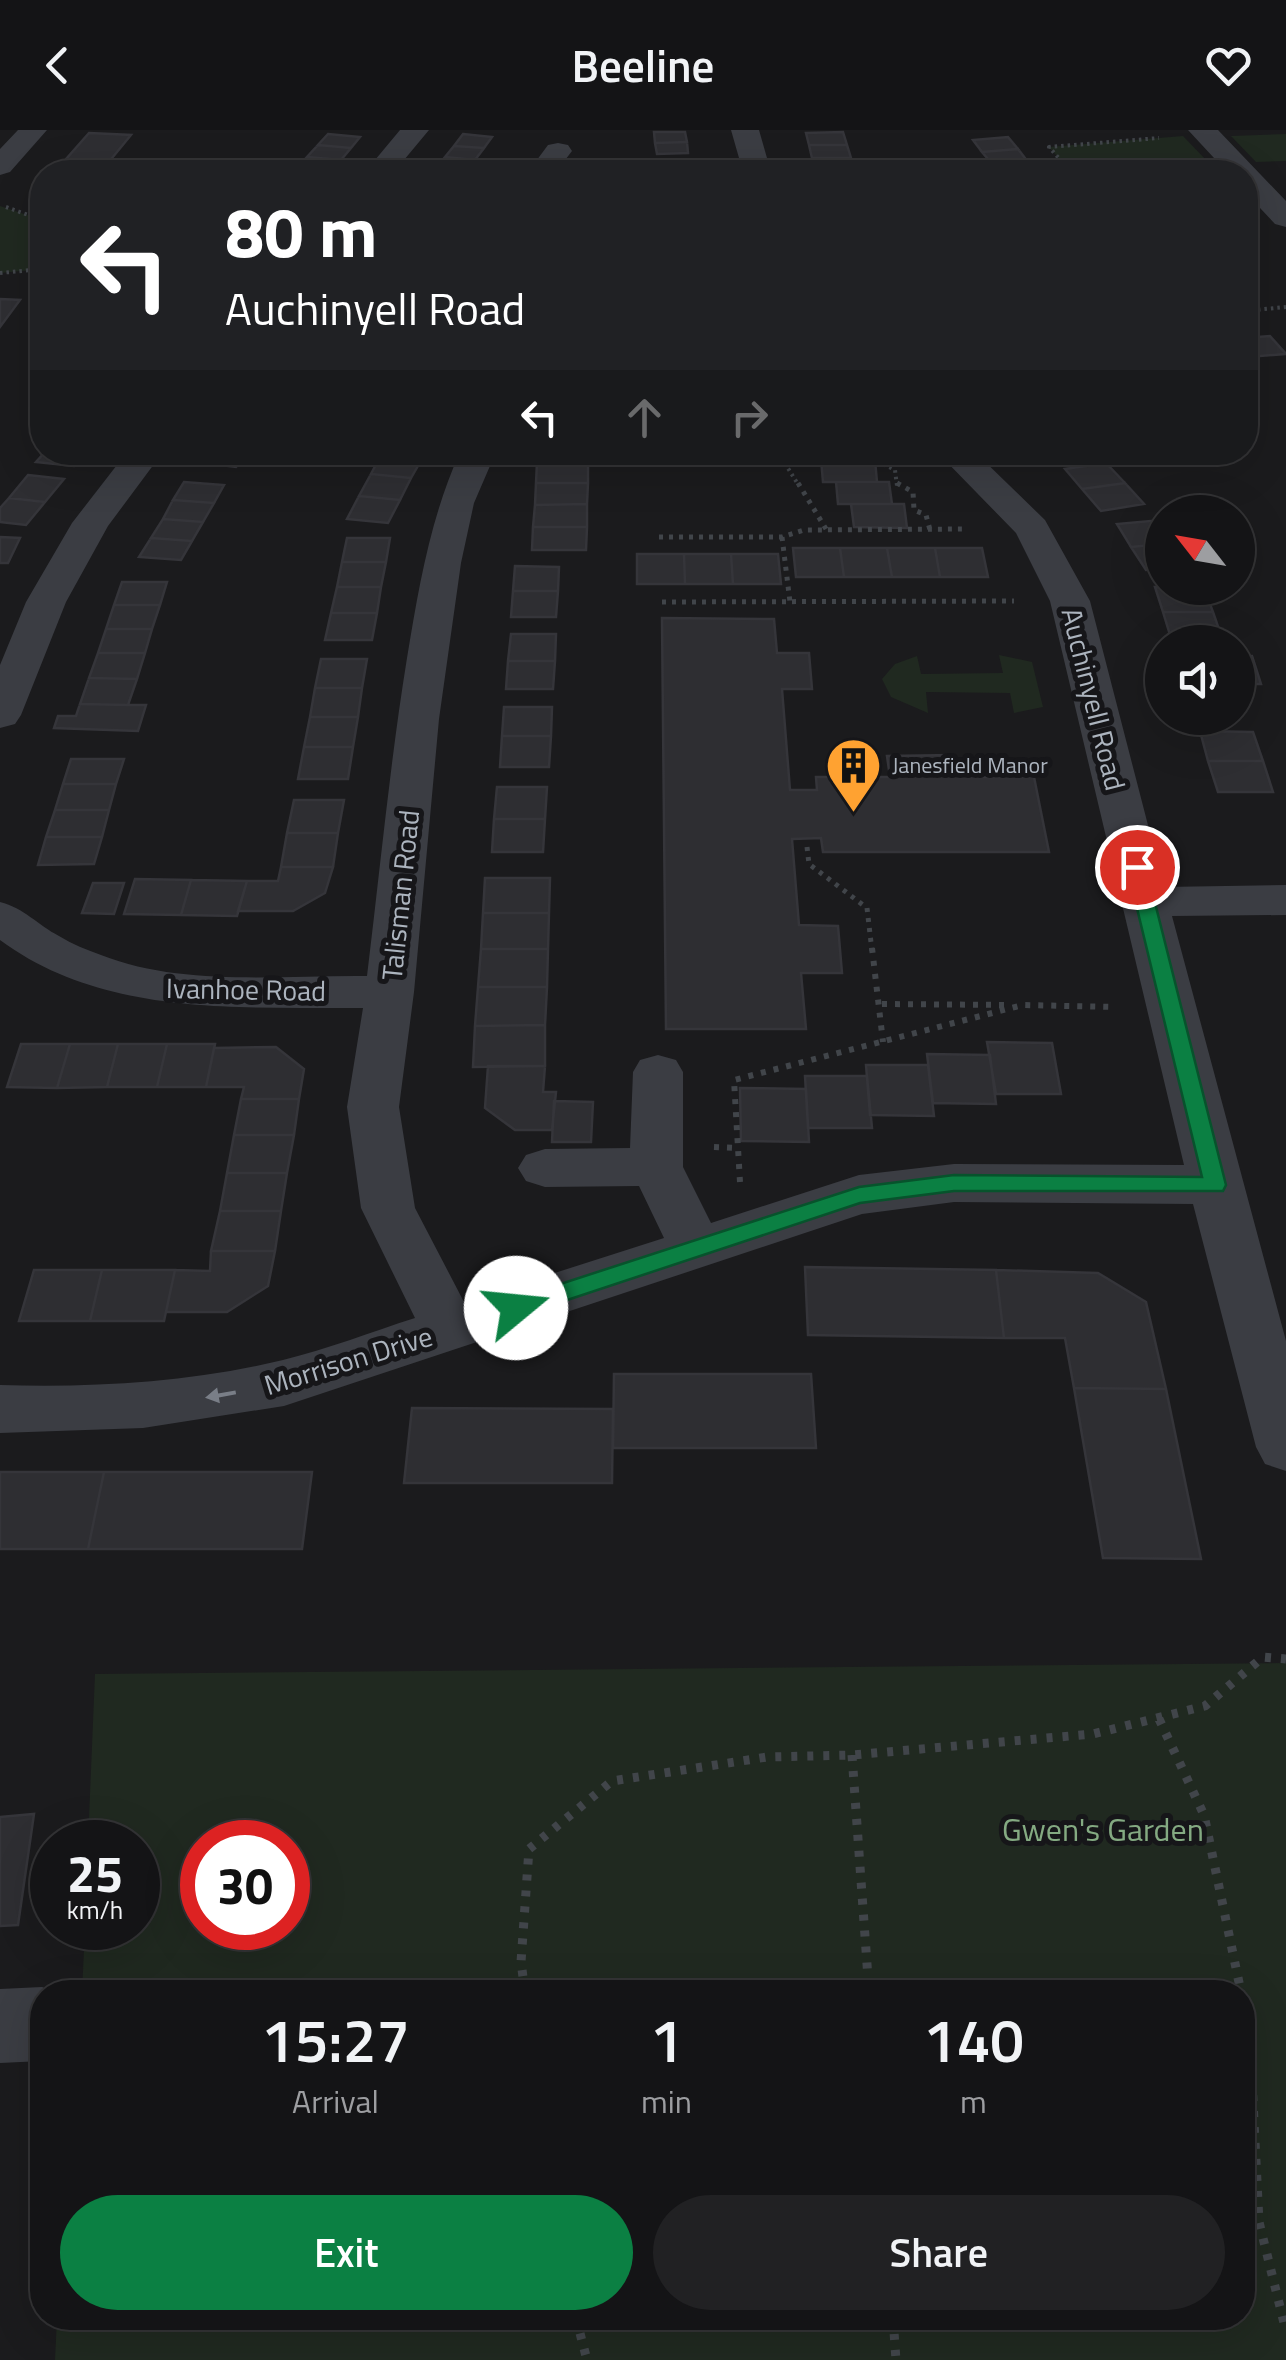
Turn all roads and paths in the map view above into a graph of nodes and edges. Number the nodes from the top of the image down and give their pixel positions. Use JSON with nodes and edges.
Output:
{"nodes":[{"id":1,"x":34,"y":130,"type":"edge"},
{"id":2,"x":415,"y":130,"type":"edge"},
{"id":3,"x":745,"y":130,"type":"edge"},
{"id":4,"x":1239,"y":131,"type":"edge"},
{"id":5,"x":1204,"y":132,"type":"edge"},
{"id":6,"x":396,"y":160,"type":"edge"},
{"id":7,"x":754,"y":160,"type":"edge"},
{"id":8,"x":1061,"y":160,"type":"edge"},
{"id":9,"x":1236,"y":160,"type":"edge"},
{"id":10,"x":0,"y":166,"type":"edge"},
{"id":11,"x":1258,"y":184,"type":"edge"},
{"id":12,"x":2,"y":206,"type":"edge"},
{"id":13,"x":30,"y":216,"type":"edge"},
{"id":14,"x":1286,"y":218,"type":"edge"},
{"id":15,"x":30,"y":270,"type":"edge"},
{"id":16,"x":0,"y":273,"type":"edge"},
{"id":17,"x":1286,"y":308,"type":"edge"},
{"id":18,"x":1258,"y":310,"type":"edge"},
{"id":19,"x":136,"y":465,"type":"edge"},
{"id":20,"x":472,"y":465,"type":"edge"},
{"id":21,"x":786,"y":465,"type":"edge"},
{"id":22,"x":884,"y":465,"type":"edge"},
{"id":23,"x":967,"y":465,"type":"edge"},
{"id":24,"x":1032,"y":528,"type":"junction"},
{"id":25,"x":827,"y":530,"type":"junction"},
{"id":26,"x":930,"y":530,"type":"junction"},
{"id":27,"x":659,"y":537,"type":"dead end"},
{"id":28,"x":782,"y":538,"type":"junction"},
{"id":29,"x":1070,"y":601,"type":"junction"},
{"id":30,"x":662,"y":602,"type":"dead end"},
{"id":31,"x":790,"y":602,"type":"junction"},
{"id":32,"x":0,"y":715,"type":"edge"},
{"id":33,"x":808,"y":847,"type":"dead end"},
{"id":34,"x":1286,"y":900,"type":"edge"},
{"id":35,"x":1146,"y":902,"type":"junction"},
{"id":36,"x":0,"y":916,"type":"edge"},
{"id":37,"x":390,"y":992,"type":"junction"},
{"id":38,"x":882,"y":1004,"type":"junction"},
{"id":39,"x":1023,"y":1005,"type":"junction"},
{"id":40,"x":1172,"y":1008,"type":"junction"},
{"id":41,"x":883,"y":1042,"type":"junction"},
{"id":42,"x":658,"y":1072,"type":"dead end"},
{"id":43,"x":544,"y":1168,"type":"dead end"},
{"id":44,"x":656,"y":1168,"type":"junction"},
{"id":45,"x":1215,"y":1185,"type":"junction"},
{"id":46,"x":720,"y":1241,"type":"junction"},
{"id":47,"x":448,"y":1329,"type":"junction"},
{"id":48,"x":0,"y":1409,"type":"edge"},
{"id":49,"x":1286,"y":1447,"type":"edge"},
{"id":50,"x":1286,"y":1659,"type":"edge"},
{"id":51,"x":1159,"y":1719,"type":"junction"},
{"id":52,"x":852,"y":1755,"type":"junction"},
{"id":53,"x":523,"y":1980,"type":"edge"},
{"id":54,"x":868,"y":1980,"type":"edge"},
{"id":55,"x":1239,"y":1980,"type":"edge"},
{"id":56,"x":30,"y":2025,"type":"edge"},
{"id":57,"x":0,"y":2026,"type":"edge"},
{"id":58,"x":1255,"y":2131,"type":"edge"},
{"id":59,"x":579,"y":2330,"type":"edge"},
{"id":60,"x":894,"y":2330,"type":"edge"},
{"id":61,"x":1286,"y":2331,"type":"edge"},
{"id":62,"x":588,"y":2360,"type":"edge"},
{"id":63,"x":896,"y":2360,"type":"edge"}],
"edges":[{"from":1,"to":10,"type":"street"},
{"from":2,"to":6,"type":"street"},
{"from":3,"to":7,"type":"street"},
{"from":4,"to":5,"type":"street"},
{"from":5,"to":8,"type":"path"},
{"from":5,"to":9,"type":"street"},
{"from":11,"to":14,"type":"street"},
{"from":12,"to":13,"type":"path"},
{"from":15,"to":16,"type":"path"},
{"from":17,"to":18,"type":"path"},
{"from":19,"to":32,"type":"street"},
{"from":20,"to":37,"type":"street","name":"Talisman Road"},
{"from":21,"to":25,"type":"path"},
{"from":22,"to":26,"type":"path"},
{"from":23,"to":24,"type":"street","name":"Auchinyell Road"},
{"from":24,"to":26,"type":"path"},
{"from":24,"to":29,"type":"street","name":"Auchinyell Road"},
{"from":25,"to":26,"type":"path"},
{"from":25,"to":28,"type":"path"},
{"from":27,"to":28,"type":"path"},
{"from":28,"to":31,"type":"path"},
{"from":29,"to":31,"type":"path"},
{"from":29,"to":35,"type":"street","name":"Auchinyell Road"},
{"from":30,"to":31,"type":"path"},
{"from":33,"to":38,"type":"path"},
{"from":34,"to":35,"type":"street"},
{"from":35,"to":40,"type":"street","name":"Auchinyell Road"},
{"from":36,"to":37,"type":"street","name":"Ivanhoe Road"},
{"from":37,"to":47,"type":"street","name":"Talisman Road"},
{"from":38,"to":39,"type":"path"},
{"from":38,"to":41,"type":"path"},
{"from":39,"to":40,"type":"path"},
{"from":39,"to":41,"type":"path"},
{"from":40,"to":45,"type":"street","name":"Auchinyell Road"},
{"from":41,"to":46,"type":"path"},
{"from":42,"to":44,"type":"street"},
{"from":43,"to":44,"type":"street"},
{"from":44,"to":46,"type":"street"},
{"from":45,"to":46,"type":"street","name":"Morrison Drive"},
{"from":45,"to":49,"type":"street","name":"Auchinyell Road"},
{"from":46,"to":47,"type":"street","name":"Morrison Drive"},
{"from":47,"to":48,"type":"street","name":"Morrison Drive","one_way":true},
{"from":50,"to":51,"type":"path"},
{"from":51,"to":52,"type":"path"},
{"from":51,"to":55,"type":"path"},
{"from":52,"to":53,"type":"path"},
{"from":52,"to":54,"type":"path"},
{"from":56,"to":57,"type":"street"},
{"from":58,"to":61,"type":"path"},
{"from":59,"to":62,"type":"path"},
{"from":60,"to":63,"type":"path"}]}
